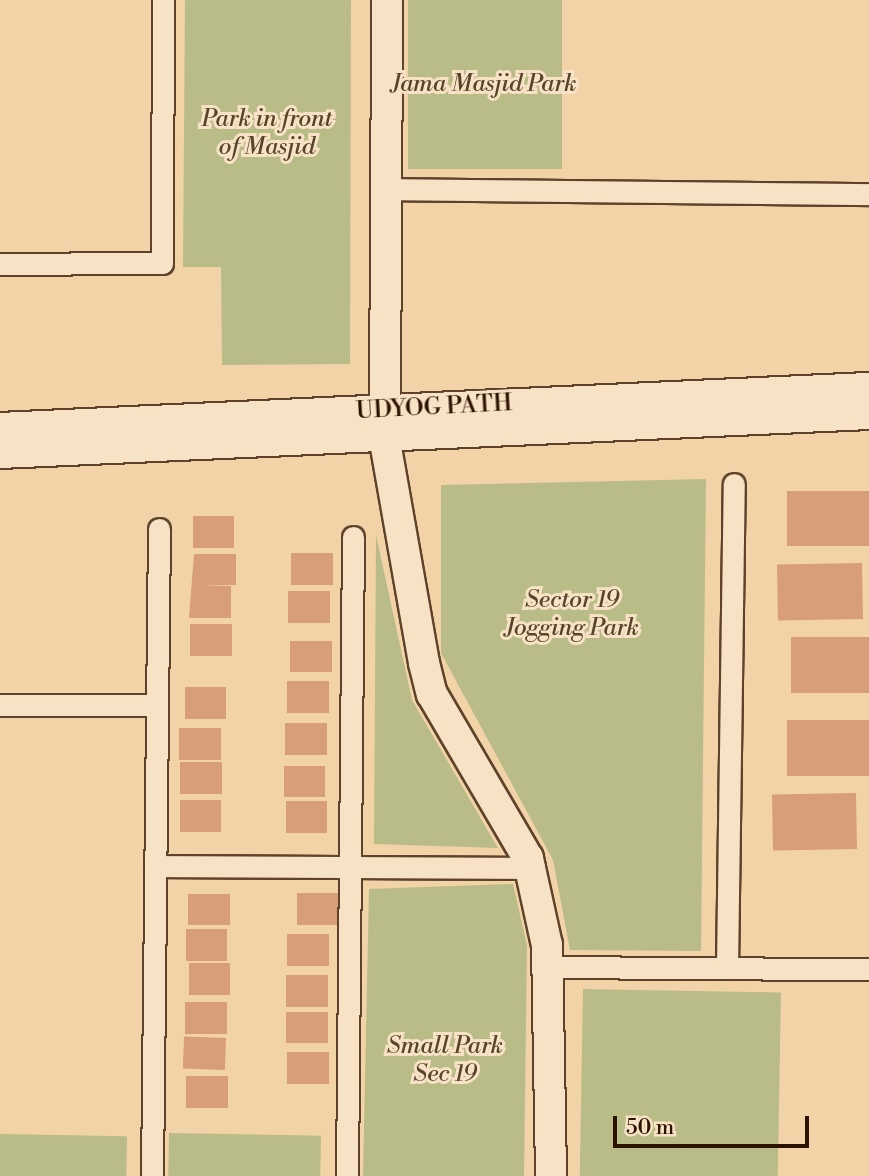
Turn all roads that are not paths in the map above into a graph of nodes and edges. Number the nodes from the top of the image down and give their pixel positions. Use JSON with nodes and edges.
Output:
{"nodes":[{"id":1,"x":163,"y":0,"type":"edge"},
{"id":2,"x":387,"y":0,"type":"edge"},
{"id":3,"x":386,"y":189,"type":"junction"},
{"id":4,"x":869,"y":194,"type":"edge"},
{"id":5,"x":0,"y":264,"type":"edge"},
{"id":6,"x":869,"y":388,"type":"edge"},
{"id":7,"x":869,"y":414,"type":"edge"},
{"id":8,"x":385,"y":423,"type":"junction"},
{"id":9,"x":0,"y":428,"type":"edge"},
{"id":10,"x":0,"y":453,"type":"edge"},
{"id":11,"x":734,"y":484,"type":"dead end"},
{"id":12,"x":159,"y":529,"type":"dead end"},
{"id":13,"x":353,"y":537,"type":"dead end"},
{"id":14,"x":0,"y":705,"type":"edge"},
{"id":15,"x":157,"y":705,"type":"junction"},
{"id":16,"x":155,"y":866,"type":"junction"},
{"id":17,"x":350,"y":867,"type":"junction"},
{"id":18,"x":530,"y":868,"type":"junction"},
{"id":19,"x":547,"y":967,"type":"junction"},
{"id":20,"x":727,"y":968,"type":"junction"},
{"id":21,"x":869,"y":969,"type":"edge"},
{"id":22,"x":152,"y":1176,"type":"edge"},
{"id":23,"x":347,"y":1176,"type":"edge"},
{"id":24,"x":551,"y":1176,"type":"edge"}],
"edges":[{"from":1,"to":5,"type":"street"},
{"from":2,"to":3,"type":"main road"},
{"from":3,"to":4,"type":"street"},
{"from":3,"to":8,"type":"main road"},
{"from":6,"to":8,"type":"main road","name":"UDYOG PATH"},
{"from":7,"to":8,"type":"main road","name":"UDYOG PATH"},
{"from":8,"to":9,"type":"main road","name":"UDYOG PATH"},
{"from":8,"to":10,"type":"main road","name":"UDYOG PATH"},
{"from":8,"to":18,"type":"main road"},
{"from":11,"to":20,"type":"street"},
{"from":12,"to":15,"type":"street"},
{"from":13,"to":17,"type":"street"},
{"from":14,"to":15,"type":"street"},
{"from":15,"to":16,"type":"street"},
{"from":16,"to":17,"type":"street"},
{"from":16,"to":22,"type":"street"},
{"from":17,"to":18,"type":"street"},
{"from":17,"to":23,"type":"street"},
{"from":18,"to":19,"type":"main road"},
{"from":19,"to":20,"type":"street"},
{"from":19,"to":24,"type":"main road"},
{"from":20,"to":21,"type":"street"}]}
